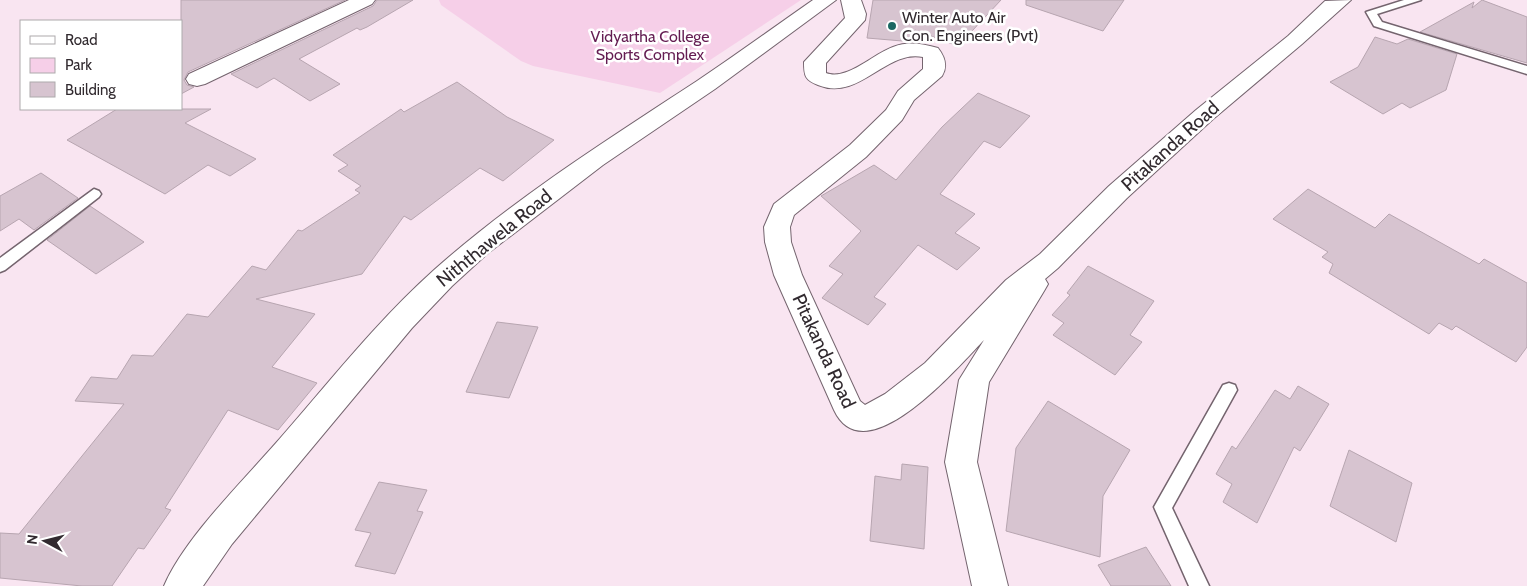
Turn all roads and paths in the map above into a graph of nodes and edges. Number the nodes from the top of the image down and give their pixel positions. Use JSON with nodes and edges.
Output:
{"nodes":[{"id":1,"x":365,"y":0,"type":"edge"},
{"id":2,"x":826,"y":0,"type":"edge"},
{"id":3,"x":851,"y":0,"type":"edge"},
{"id":4,"x":1341,"y":0,"type":"edge"},
{"id":5,"x":1416,"y":0,"type":"edge"},
{"id":6,"x":1527,"y":70,"type":"edge"},
{"id":7,"x":197,"y":79,"type":"dead end"},
{"id":8,"x":94,"y":194,"type":"dead end"},
{"id":9,"x":1049,"y":261,"type":"junction"},
{"id":10,"x":0,"y":266,"type":"edge"},
{"id":11,"x":1229,"y":390,"type":"dead end"},
{"id":12,"x":182,"y":586,"type":"edge"},
{"id":13,"x":990,"y":586,"type":"edge"},
{"id":14,"x":1199,"y":586,"type":"edge"}],
"edges":[{"from":1,"to":7,"type":"street"},
{"from":2,"to":12,"type":"street","name":"Niththawela Road"},
{"from":3,"to":9,"type":"street","name":"Pitakanda Road"},
{"from":4,"to":9,"type":"street","name":"Pitakanda Road"},
{"from":5,"to":6,"type":"lane"},
{"from":8,"to":10,"type":"lane"},
{"from":9,"to":13,"type":"street"},
{"from":11,"to":14,"type":"lane"}]}
